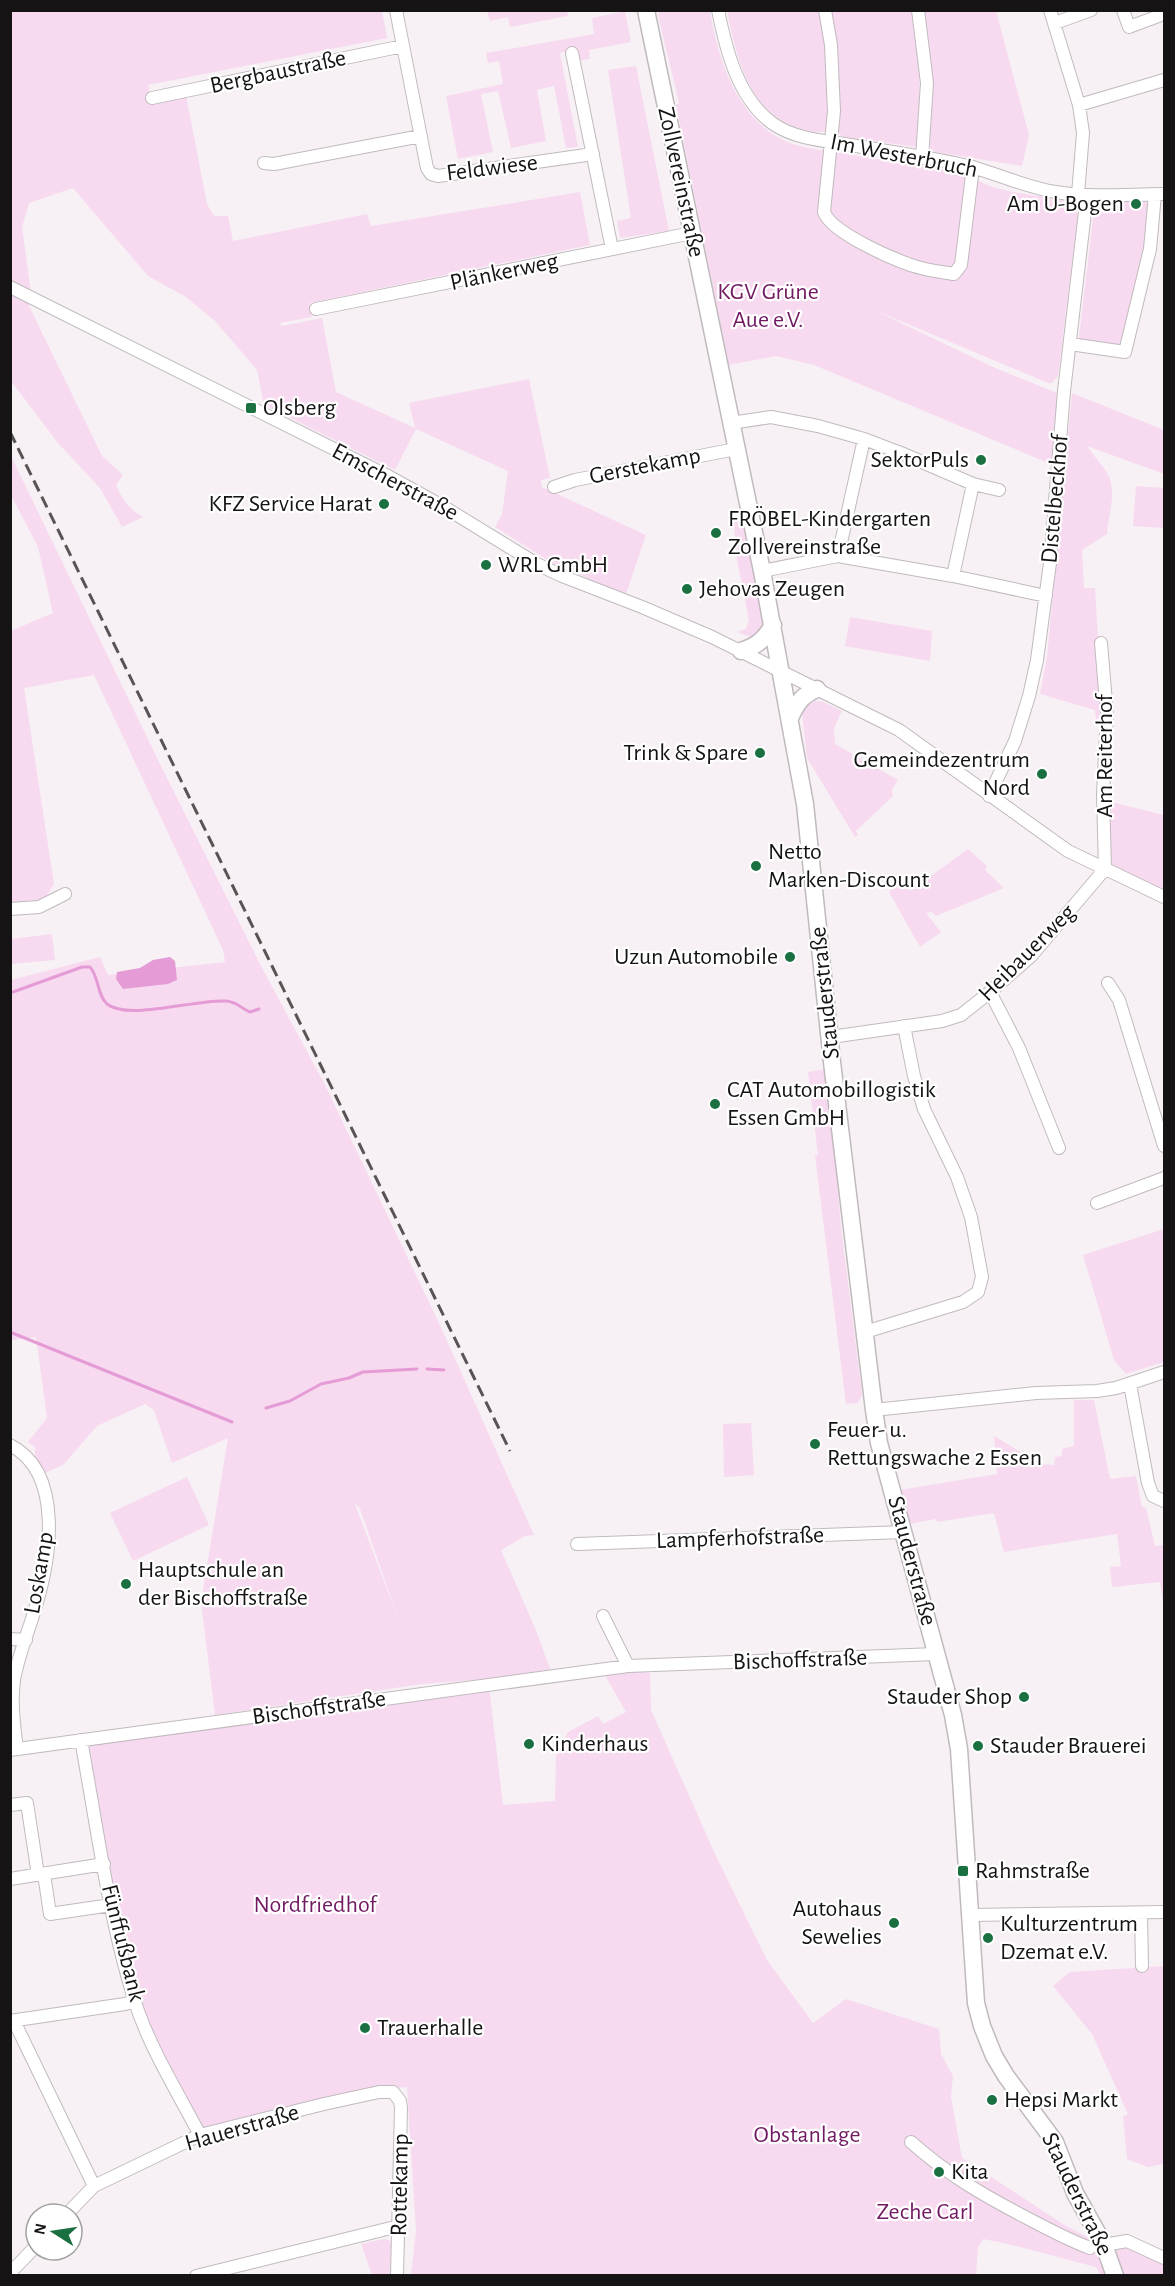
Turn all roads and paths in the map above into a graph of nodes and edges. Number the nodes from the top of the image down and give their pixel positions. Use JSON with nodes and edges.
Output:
{"nodes":[{"id":1,"x":396,"y":10,"type":"edge"},
{"id":2,"x":646,"y":10,"type":"edge"},
{"id":3,"x":718,"y":10,"type":"edge"},
{"id":4,"x":825,"y":10,"type":"edge"},
{"id":5,"x":918,"y":10,"type":"edge"},
{"id":6,"x":1050,"y":10,"type":"edge"},
{"id":7,"x":1091,"y":10,"type":"edge"},
{"id":8,"x":1123,"y":10,"type":"edge"},
{"id":9,"x":1164,"y":14,"type":"edge"},
{"id":10,"x":1143,"y":16,"type":"edge"},
{"id":11,"x":1055,"y":23,"type":"junction"},
{"id":12,"x":403,"y":46,"type":"junction"},
{"id":13,"x":572,"y":53,"type":"dead end"},
{"id":14,"x":1164,"y":80,"type":"edge"},
{"id":15,"x":152,"y":98,"type":"dead end"},
{"id":16,"x":1079,"y":105,"type":"junction"},
{"id":17,"x":421,"y":136,"type":"junction"},
{"id":18,"x":832,"y":142,"type":"junction"},
{"id":19,"x":593,"y":154,"type":"junction"},
{"id":20,"x":922,"y":158,"type":"junction"},
{"id":21,"x":264,"y":163,"type":"dead end"},
{"id":22,"x":973,"y":167,"type":"junction"},
{"id":23,"x":1083,"y":194,"type":"junction"},
{"id":24,"x":1160,"y":194,"type":"edge"},
{"id":25,"x":692,"y":234,"type":"junction"},
{"id":26,"x":612,"y":249,"type":"junction"},
{"id":27,"x":10,"y":287,"type":"edge"},
{"id":28,"x":316,"y":309,"type":"dead end"},
{"id":29,"x":1070,"y":344,"type":"junction"},
{"id":30,"x":731,"y":423,"type":"junction"},
{"id":31,"x":864,"y":439,"type":"junction"},
{"id":32,"x":736,"y":449,"type":"junction"},
{"id":33,"x":974,"y":484,"type":"junction"},
{"id":34,"x":554,"y":487,"type":"dead end"},
{"id":35,"x":999,"y":490,"type":"dead end"},
{"id":36,"x":838,"y":556,"type":"junction"},
{"id":37,"x":762,"y":571,"type":"junction"},
{"id":38,"x":953,"y":576,"type":"junction"},
{"id":39,"x":1046,"y":596,"type":"junction"},
{"id":40,"x":773,"y":624,"type":"junction"},
{"id":41,"x":1101,"y":643,"type":"dead end"},
{"id":42,"x":741,"y":651,"type":"junction"},
{"id":43,"x":782,"y":671,"type":"junction"},
{"id":44,"x":818,"y":689,"type":"junction"},
{"id":45,"x":790,"y":718,"type":"junction"},
{"id":46,"x":989,"y":796,"type":"junction"},
{"id":47,"x":1105,"y":869,"type":"junction"},
{"id":48,"x":65,"y":894,"type":"dead end"},
{"id":49,"x":1164,"y":897,"type":"edge"},
{"id":50,"x":10,"y":909,"type":"edge"},
{"id":51,"x":1108,"y":983,"type":"dead end"},
{"id":52,"x":990,"y":992,"type":"junction"},
{"id":53,"x":904,"y":1026,"type":"junction"},
{"id":54,"x":831,"y":1038,"type":"junction"},
{"id":55,"x":1164,"y":1146,"type":"edge"},
{"id":56,"x":1059,"y":1148,"type":"dead end"},
{"id":57,"x":1164,"y":1178,"type":"edge"},
{"id":58,"x":1097,"y":1203,"type":"dead end"},
{"id":59,"x":865,"y":1332,"type":"junction"},
{"id":60,"x":1164,"y":1371,"type":"edge"},
{"id":61,"x":1130,"y":1384,"type":"junction"},
{"id":62,"x":873,"y":1410,"type":"junction"},
{"id":63,"x":10,"y":1445,"type":"edge"},
{"id":64,"x":1164,"y":1501,"type":"edge"},
{"id":65,"x":904,"y":1532,"type":"junction"},
{"id":66,"x":577,"y":1544,"type":"dead end"},
{"id":67,"x":603,"y":1616,"type":"dead end"},
{"id":68,"x":10,"y":1639,"type":"edge"},
{"id":69,"x":26,"y":1640,"type":"junction"},
{"id":70,"x":936,"y":1654,"type":"junction"},
{"id":71,"x":628,"y":1666,"type":"junction"},
{"id":72,"x":81,"y":1740,"type":"junction"},
{"id":73,"x":14,"y":1749,"type":"edge"},
{"id":74,"x":10,"y":1805,"type":"edge"},
{"id":75,"x":104,"y":1864,"type":"junction"},
{"id":76,"x":41,"y":1875,"type":"junction"},
{"id":77,"x":10,"y":1879,"type":"edge"},
{"id":78,"x":111,"y":1905,"type":"junction"},
{"id":79,"x":1164,"y":1912,"type":"edge"},
{"id":80,"x":1141,"y":1913,"type":"junction"},
{"id":81,"x":971,"y":1915,"type":"junction"},
{"id":82,"x":1142,"y":1966,"type":"dead end"},
{"id":83,"x":135,"y":2001,"type":"junction"},
{"id":84,"x":12,"y":2021,"type":"edge"},
{"id":85,"x":397,"y":2096,"type":"joint"},
{"id":86,"x":200,"y":2135,"type":"junction"},
{"id":87,"x":911,"y":2142,"type":"dead end"},
{"id":88,"x":94,"y":2187,"type":"junction"},
{"id":89,"x":79,"y":2202,"type":"edge"},
{"id":90,"x":399,"y":2226,"type":"junction"},
{"id":91,"x":1097,"y":2246,"type":"junction"},
{"id":92,"x":24,"y":2258,"type":"edge"},
{"id":93,"x":1164,"y":2258,"type":"edge"},
{"id":94,"x":10,"y":2273,"type":"edge"},
{"id":95,"x":196,"y":2276,"type":"edge"},
{"id":96,"x":397,"y":2276,"type":"edge"},
{"id":97,"x":1115,"y":2276,"type":"edge"}],
"edges":[{"from":1,"to":12,"type":"street","name":"Feldwiese"},
{"from":2,"to":25,"type":"main road","name":"Zollvereinstraße"},
{"from":3,"to":18,"type":"street","name":"Im Westerbruch"},
{"from":4,"to":18,"type":"street"},
{"from":5,"to":20,"type":"street"},
{"from":6,"to":11,"type":"street","name":"Distelbeckhof"},
{"from":7,"to":11,"type":"street"},
{"from":8,"to":10,"type":"street"},
{"from":9,"to":10,"type":"street"},
{"from":11,"to":16,"type":"street","name":"Distelbeckhof"},
{"from":12,"to":15,"type":"street","name":"Bergbaustraße"},
{"from":12,"to":17,"type":"street","name":"Feldwiese"},
{"from":13,"to":19,"type":"street"},
{"from":14,"to":16,"type":"street"},
{"from":16,"to":23,"type":"street","name":"Distelbeckhof"},
{"from":17,"to":19,"type":"street","name":"Feldwiese"},
{"from":17,"to":21,"type":"street","name":"Feldwiese"},
{"from":18,"to":20,"type":"street","name":"Im Westerbruch"},
{"from":18,"to":22,"type":"street"},
{"from":19,"to":26,"type":"street"},
{"from":20,"to":22,"type":"street","name":"Im Westerbruch"},
{"from":22,"to":23,"type":"street","name":"Im Westerbruch"},
{"from":23,"to":24,"type":"street","name":"Im Westerbruch"},
{"from":23,"to":29,"type":"street","name":"Distelbeckhof"},
{"from":24,"to":29,"type":"street"},
{"from":25,"to":26,"type":"street","name":"Plänkerweg"},
{"from":25,"to":30,"type":"main road","name":"Zollvereinstraße"},
{"from":26,"to":28,"type":"street","name":"Plänkerweg"},
{"from":27,"to":42,"type":"street","name":"Emscherstraße"},
{"from":29,"to":39,"type":"street","name":"Distelbeckhof"},
{"from":30,"to":31,"type":"street"},
{"from":30,"to":32,"type":"main road","name":"Zollvereinstraße"},
{"from":31,"to":33,"type":"street"},
{"from":31,"to":36,"type":"street"},
{"from":32,"to":34,"type":"street","name":"Gerstekamp"},
{"from":32,"to":37,"type":"main road","name":"Zollvereinstraße"},
{"from":33,"to":35,"type":"street"},
{"from":33,"to":38,"type":"street"},
{"from":36,"to":37,"type":"street"},
{"from":36,"to":38,"type":"street"},
{"from":37,"to":40,"type":"main road","name":"Zollvereinstraße"},
{"from":38,"to":39,"type":"street"},
{"from":39,"to":46,"type":"street","name":"Distelbeckhof"},
{"from":40,"to":42,"type":"main road"},
{"from":40,"to":43,"type":"main road","name":"Zollvereinstraße"},
{"from":41,"to":47,"type":"street","name":"Am Reiterhof"},
{"from":42,"to":43,"type":"street","name":"Emscherstraße"},
{"from":43,"to":44,"type":"street","name":"Emscherstraße"},
{"from":43,"to":45,"type":"main road","name":"Stauderstraße"},
{"from":44,"to":45,"type":"main road"},
{"from":44,"to":46,"type":"street","name":"Emscherstraße"},
{"from":45,"to":54,"type":"main road","name":"Stauderstraße"},
{"from":46,"to":47,"type":"street","name":"Emscherstraße"},
{"from":47,"to":49,"type":"street","name":"Emscherstraße"},
{"from":47,"to":52,"type":"street","name":"Heibauerweg"},
{"from":48,"to":50,"type":"street"},
{"from":51,"to":55,"type":"street"},
{"from":52,"to":53,"type":"street","name":"Heibauerweg"},
{"from":52,"to":56,"type":"street"},
{"from":53,"to":54,"type":"street","name":"Heibauerweg"},
{"from":53,"to":59,"type":"street"},
{"from":54,"to":59,"type":"main road","name":"Stauderstraße"},
{"from":57,"to":58,"type":"street"},
{"from":59,"to":62,"type":"main road","name":"Stauderstraße"},
{"from":60,"to":61,"type":"street"},
{"from":61,"to":62,"type":"street"},
{"from":61,"to":64,"type":"street"},
{"from":62,"to":65,"type":"main road","name":"Stauderstraße"},
{"from":63,"to":69,"type":"street","name":"Loskamp"},
{"from":65,"to":66,"type":"street","name":"Lampferhofstraße"},
{"from":65,"to":70,"type":"main road","name":"Stauderstraße"},
{"from":67,"to":71,"type":"street"},
{"from":68,"to":69,"type":"street"},
{"from":69,"to":73,"type":"street","name":"Loskamp"},
{"from":70,"to":71,"type":"street","name":"Bischoffstraße"},
{"from":70,"to":81,"type":"main road","name":"Stauderstraße"},
{"from":71,"to":72,"type":"street","name":"Bischoffstraße"},
{"from":72,"to":73,"type":"street","name":"Bischoffstraße"},
{"from":72,"to":75,"type":"street","name":"Fünffußbank"},
{"from":74,"to":76,"type":"street"},
{"from":75,"to":76,"type":"street"},
{"from":75,"to":78,"type":"street","name":"Fünffußbank"},
{"from":76,"to":77,"type":"street"},
{"from":76,"to":78,"type":"street"},
{"from":78,"to":83,"type":"street","name":"Fünffußbank"},
{"from":79,"to":80,"type":"street"},
{"from":80,"to":81,"type":"street"},
{"from":80,"to":82,"type":"street"},
{"from":81,"to":91,"type":"main road","name":"Stauderstraße"},
{"from":83,"to":84,"type":"street"},
{"from":83,"to":86,"type":"street","name":"Fünffußbank"},
{"from":84,"to":88,"type":"street"},
{"from":85,"to":86,"type":"street","name":"Hauerstraße"},
{"from":85,"to":90,"type":"street","name":"Rottekamp"},
{"from":86,"to":88,"type":"street","name":"Hauerstraße"},
{"from":87,"to":91,"type":"street"},
{"from":88,"to":89,"type":"street","name":"Hauerstraße"},
{"from":90,"to":95,"type":"street"},
{"from":90,"to":96,"type":"street","name":"Rottekamp"},
{"from":91,"to":93,"type":"street"},
{"from":91,"to":97,"type":"main road","name":"Stauderstraße"},
{"from":92,"to":94,"type":"street"}]}
